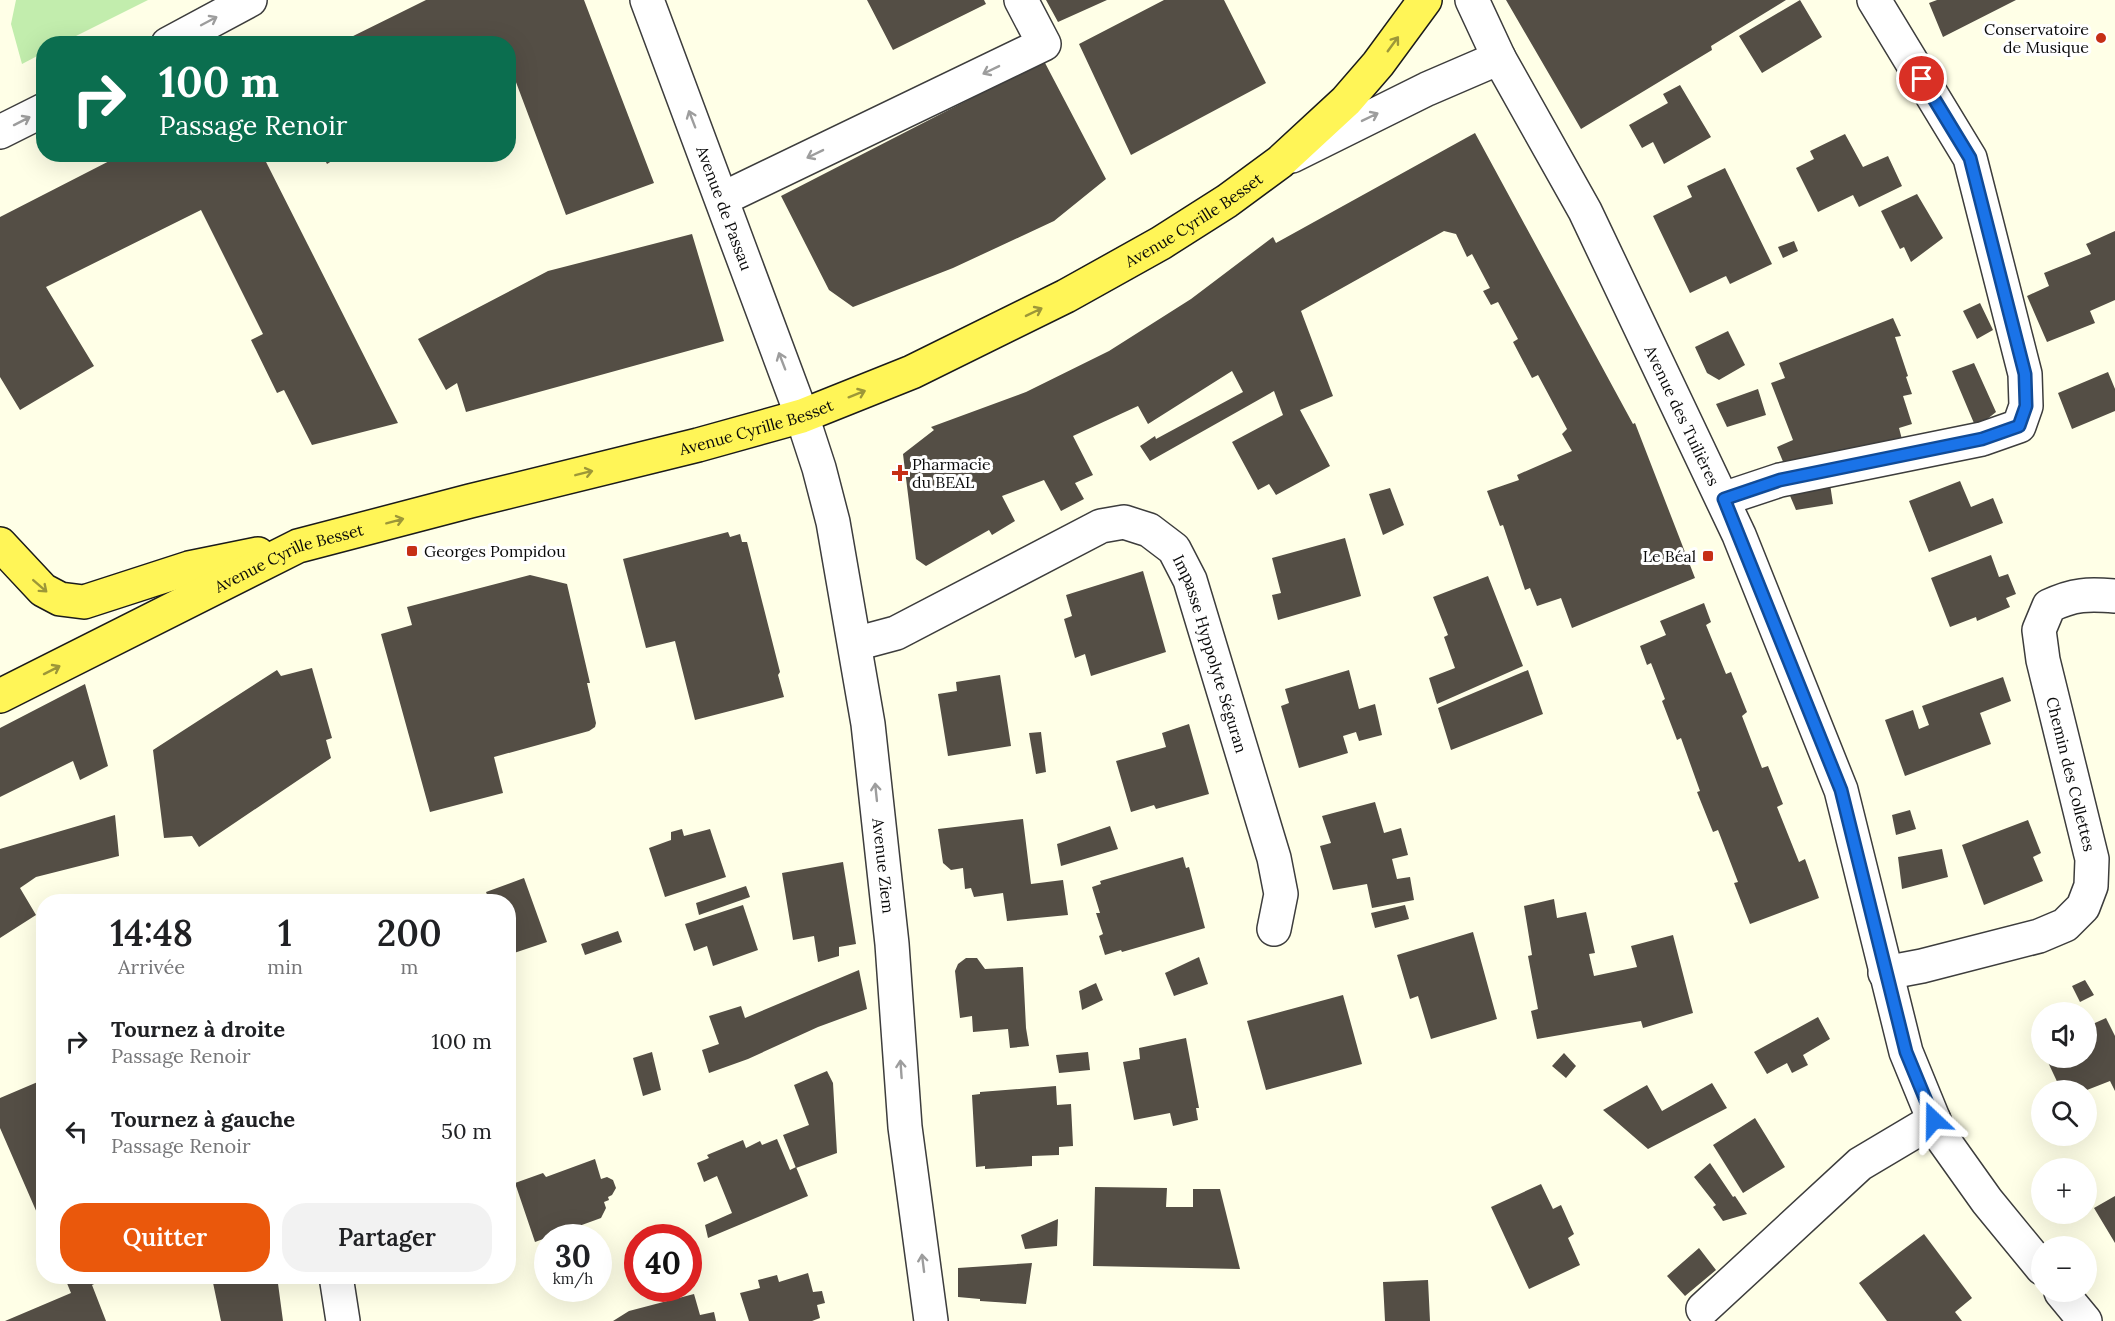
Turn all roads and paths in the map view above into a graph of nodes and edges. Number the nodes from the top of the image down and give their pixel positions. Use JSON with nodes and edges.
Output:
{"nodes":[{"id":1,"x":250,"y":0,"type":"edge"},
{"id":2,"x":647,"y":0,"type":"edge"},
{"id":3,"x":1021,"y":0,"type":"edge"},
{"id":4,"x":1425,"y":0,"type":"edge"},
{"id":5,"x":1472,"y":0,"type":"edge"},
{"id":6,"x":1874,"y":0,"type":"edge"},
{"id":7,"x":183,"y":36,"type":"edge"},
{"id":8,"x":1499,"y":58,"type":"junction"},
{"id":9,"x":36,"y":114,"type":"edge"},
{"id":10,"x":0,"y":132,"type":"edge"},
{"id":11,"x":1280,"y":162,"type":"junction"},
{"id":12,"x":722,"y":199,"type":"junction"},
{"id":13,"x":802,"y":416,"type":"junction"},
{"id":14,"x":1724,"y":499,"type":"junction"},
{"id":15,"x":0,"y":544,"type":"edge"},
{"id":16,"x":298,"y":546,"type":"junction"},
{"id":17,"x":2115,"y":596,"type":"edge"},
{"id":18,"x":855,"y":644,"type":"junction"},
{"id":19,"x":0,"y":696,"type":"edge"},
{"id":20,"x":1274,"y":929,"type":"dead end"},
{"id":21,"x":1885,"y":973,"type":"junction"},
{"id":22,"x":1934,"y":1120,"type":"junction"},
{"id":23,"x":2031,"y":1255,"type":"edge"},
{"id":24,"x":337,"y":1284,"type":"edge"},
{"id":25,"x":2069,"y":1302,"type":"edge"},
{"id":26,"x":1703,"y":1309,"type":"dead end"},
{"id":27,"x":343,"y":1321,"type":"edge"},
{"id":28,"x":931,"y":1321,"type":"edge"},
{"id":29,"x":2085,"y":1321,"type":"edge"}],
"edges":[{"from":7,"to":1,"type":"street","one_way":true},
{"from":12,"to":2,"type":"street","name":"Avenue de Passau","one_way":true},
{"from":3,"to":12,"type":"street","one_way":true},
{"from":11,"to":4,"type":"main road","name":"Avenue Cyrille Besset","one_way":true},
{"from":5,"to":8,"type":"street","name":"Avenue des Tuilières"},
{"from":6,"to":14,"type":"street"},
{"from":11,"to":8,"type":"street","one_way":true},
{"from":8,"to":14,"type":"street","name":"Avenue des Tuilières"},
{"from":10,"to":9,"type":"street","one_way":true},
{"from":13,"to":11,"type":"main road","name":"Avenue Cyrille Besset","one_way":true},
{"from":13,"to":12,"type":"street","name":"Avenue de Passau","one_way":true},
{"from":16,"to":13,"type":"main road","name":"Avenue Cyrille Besset","one_way":true},
{"from":13,"to":18,"type":"street","name":"Avenue Ziem"},
{"from":14,"to":21,"type":"street","name":"Avenue des Tuilières"},
{"from":15,"to":16,"type":"main road","one_way":true},
{"from":19,"to":16,"type":"main road","name":"Avenue Cyrille Besset","one_way":true},
{"from":17,"to":21,"type":"street","name":"Chemin des Collettes"},
{"from":18,"to":20,"type":"street","name":"Impasse Hyppolyte Séguran"},
{"from":28,"to":18,"type":"street","name":"Avenue Ziem","one_way":true},
{"from":21,"to":22,"type":"street","name":"Avenue des Tuilières"},
{"from":22,"to":23,"type":"street","name":"Avenue des Tuilières"},
{"from":22,"to":26,"type":"street"},
{"from":24,"to":27,"type":"street"},
{"from":25,"to":29,"type":"street"}]}
